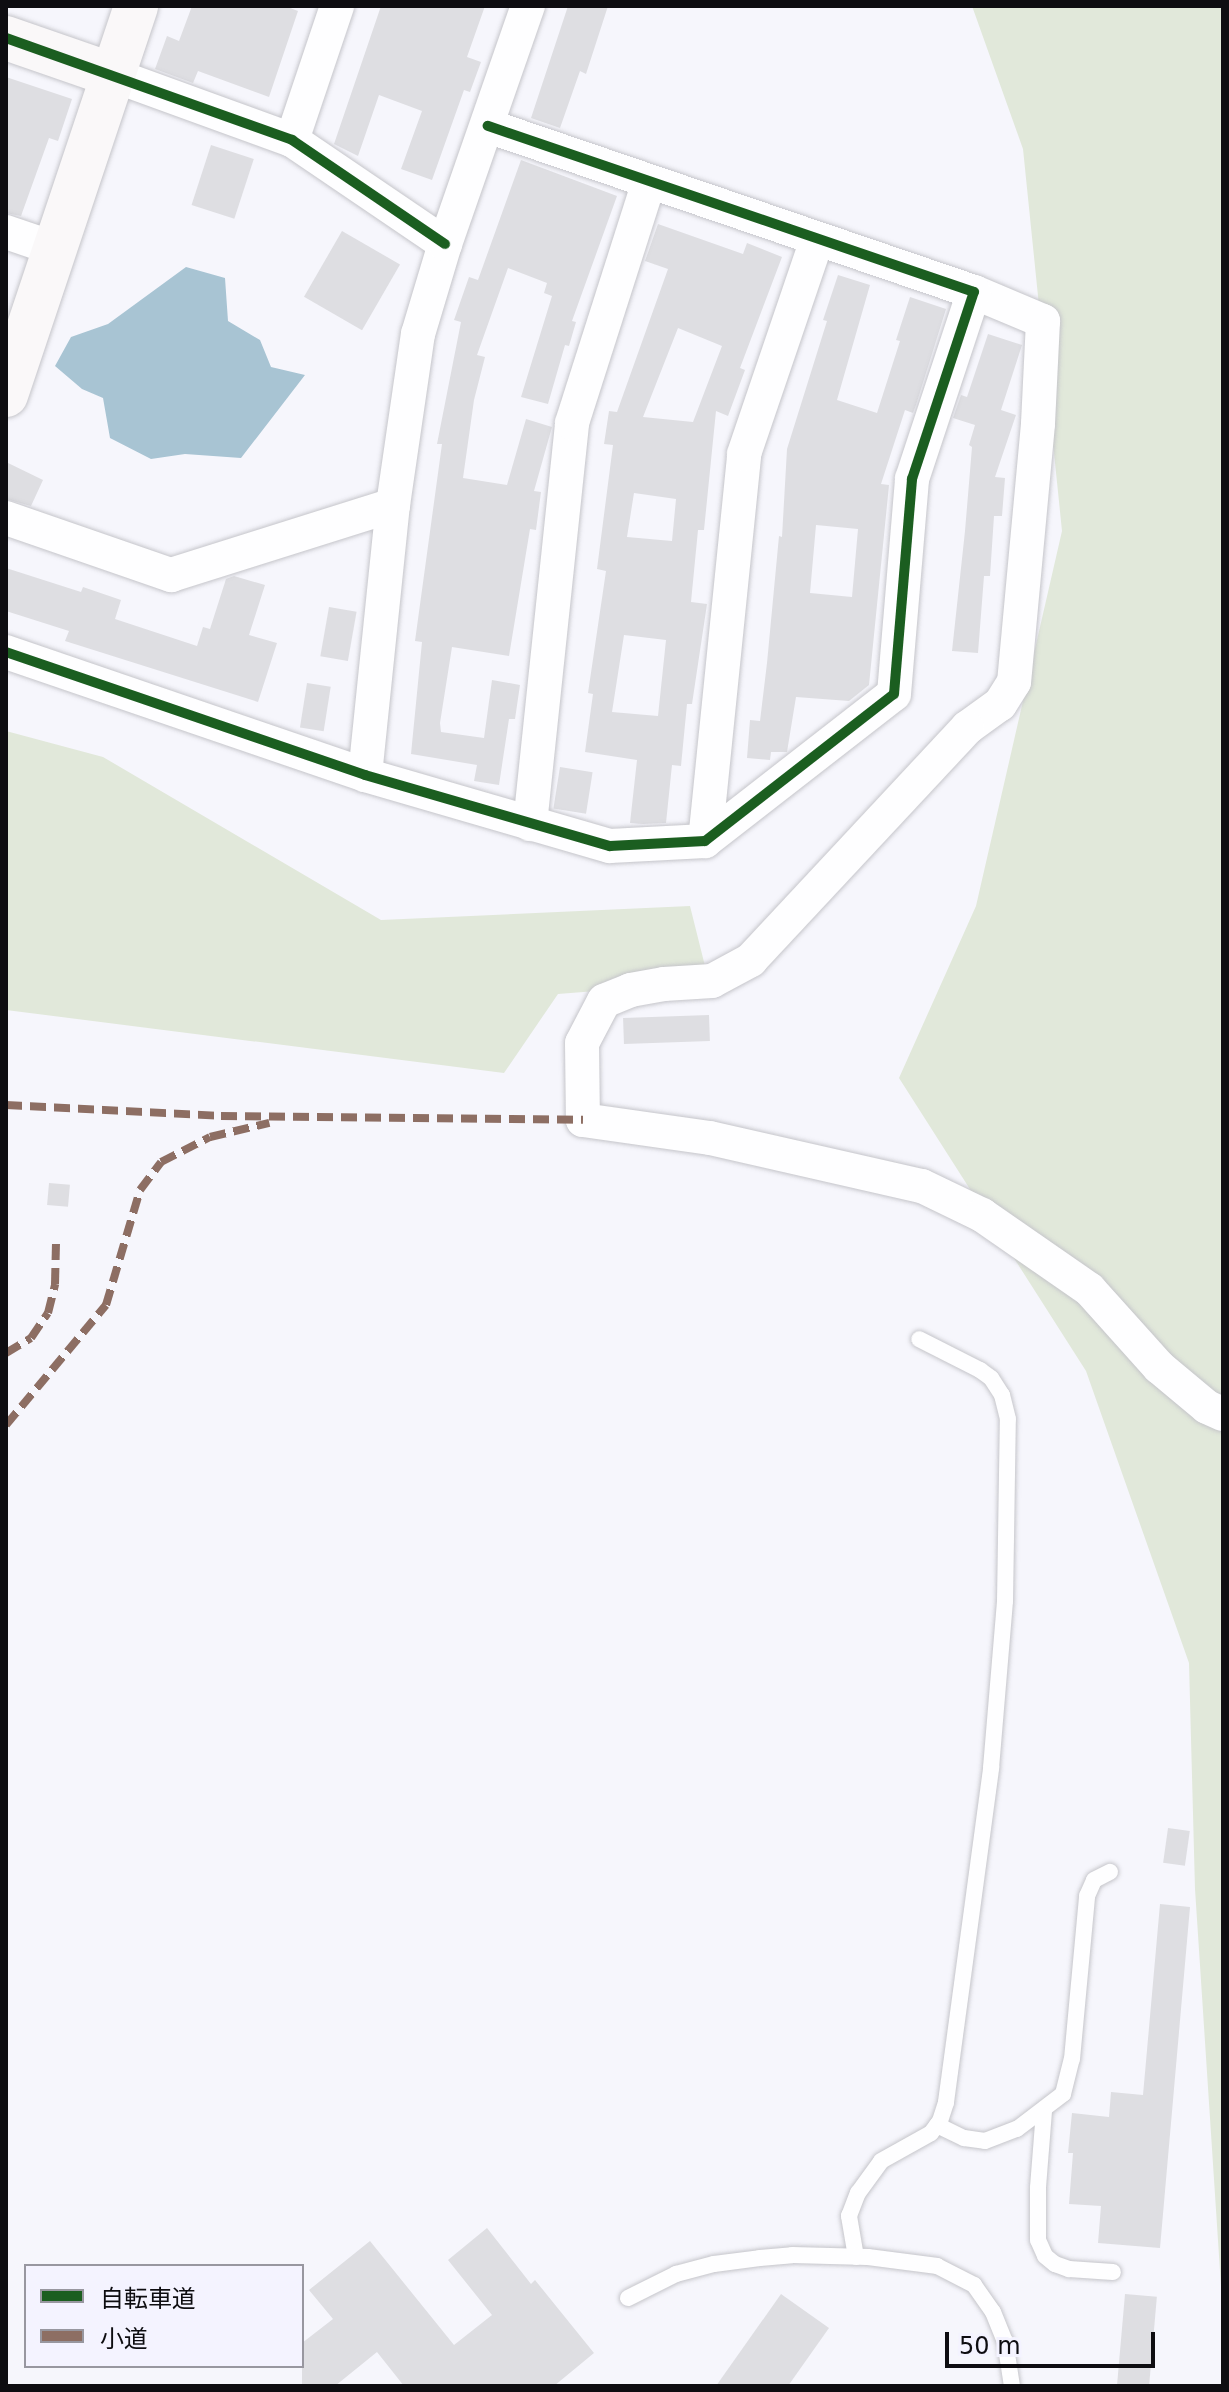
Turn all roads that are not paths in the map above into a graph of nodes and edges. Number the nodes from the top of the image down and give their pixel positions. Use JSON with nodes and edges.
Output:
{"nodes":[{"id":1,"x":136,"y":6,"type":"edge"},
{"id":2,"x":337,"y":6,"type":"edge"},
{"id":3,"x":528,"y":6,"type":"edge"},
{"id":4,"x":6,"y":38,"type":"edge"},
{"id":5,"x":113,"y":75,"type":"junction"},
{"id":6,"x":488,"y":126,"type":"junction"},
{"id":7,"x":292,"y":140,"type":"junction"},
{"id":8,"x":649,"y":182,"type":"junction"},
{"id":9,"x":6,"y":232,"type":"edge"},
{"id":10,"x":817,"y":239,"type":"junction"},
{"id":11,"x":445,"y":244,"type":"junction"},
{"id":12,"x":56,"y":249,"type":"junction"},
{"id":13,"x":974,"y":292,"type":"junction"},
{"id":14,"x":6,"y":395,"type":"edge"},
{"id":15,"x":393,"y":505,"type":"junction"},
{"id":16,"x":6,"y":518,"type":"edge"},
{"id":17,"x":6,"y":652,"type":"edge"},
{"id":18,"x":365,"y":775,"type":"junction"},
{"id":19,"x":530,"y":824,"type":"junction"},
{"id":20,"x":705,"y":841,"type":"junction"},
{"id":21,"x":919,"y":1339,"type":"dead end"},
{"id":22,"x":1223,"y":1414,"type":"edge"},
{"id":23,"x":1110,"y":1872,"type":"dead end"},
{"id":24,"x":1044,"y":2111,"type":"junction"},
{"id":25,"x":937,"y":2125,"type":"junction"},
{"id":26,"x":856,"y":2257,"type":"junction"},
{"id":27,"x":1113,"y":2272,"type":"dead end"},
{"id":28,"x":628,"y":2298,"type":"dead end"},
{"id":29,"x":1012,"y":2386,"type":"edge"}],
"edges":[{"from":1,"to":5,"type":"street"},
{"from":2,"to":7,"type":"street"},
{"from":3,"to":6,"type":"street"},
{"from":4,"to":5,"type":"street"},
{"from":5,"to":7,"type":"street"},
{"from":5,"to":12,"type":"street"},
{"from":6,"to":8,"type":"street"},
{"from":6,"to":11,"type":"street"},
{"from":7,"to":11,"type":"street"},
{"from":8,"to":10,"type":"street"},
{"from":8,"to":19,"type":"street"},
{"from":9,"to":12,"type":"street"},
{"from":10,"to":13,"type":"street"},
{"from":10,"to":20,"type":"street"},
{"from":11,"to":15,"type":"street"},
{"from":12,"to":14,"type":"street"},
{"from":13,"to":20,"type":"street"},
{"from":13,"to":22,"type":"street"},
{"from":15,"to":16,"type":"street"},
{"from":15,"to":18,"type":"street"},
{"from":17,"to":18,"type":"street"},
{"from":18,"to":19,"type":"street"},
{"from":19,"to":20,"type":"street"},
{"from":21,"to":25,"type":"lane"},
{"from":23,"to":24,"type":"lane"},
{"from":24,"to":25,"type":"lane"},
{"from":24,"to":27,"type":"lane"},
{"from":25,"to":26,"type":"lane"},
{"from":26,"to":28,"type":"lane"},
{"from":26,"to":29,"type":"lane"}]}
